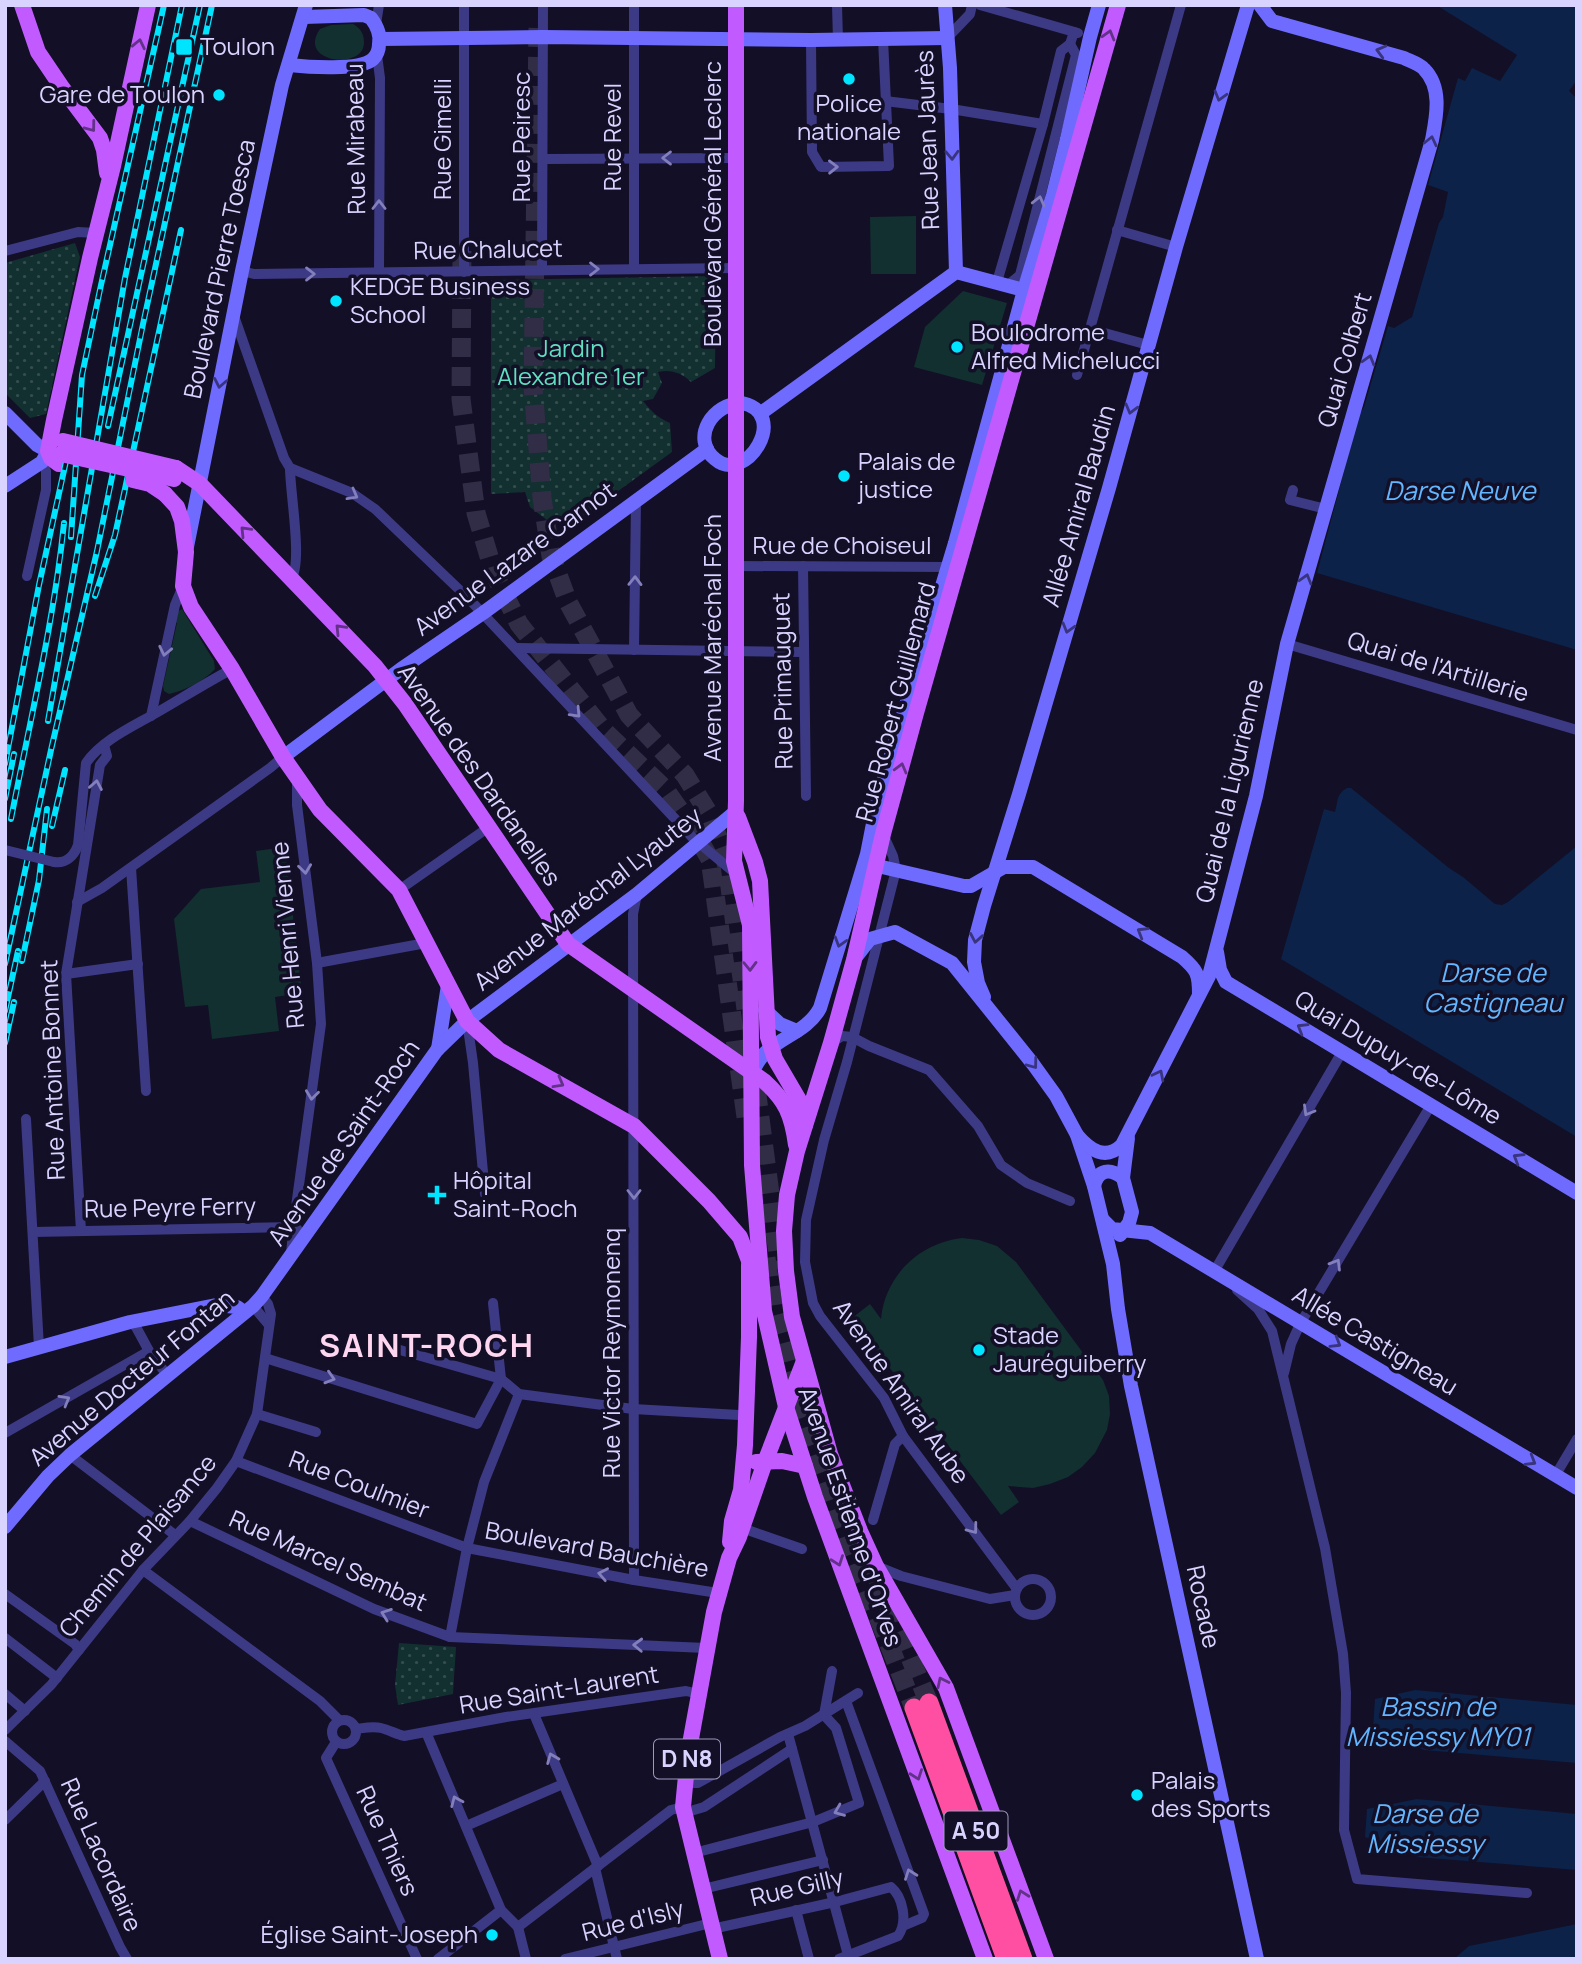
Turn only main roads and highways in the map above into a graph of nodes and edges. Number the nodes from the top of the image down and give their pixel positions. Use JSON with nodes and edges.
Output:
{"nodes":[{"id":1,"x":22,"y":5,"type":"edge"},
{"id":2,"x":148,"y":5,"type":"edge"},
{"id":3,"x":736,"y":5,"type":"edge"},
{"id":4,"x":1118,"y":5,"type":"edge"},
{"id":5,"x":108,"y":183,"type":"junction"},
{"id":6,"x":55,"y":455,"type":"junction"},
{"id":7,"x":736,"y":464,"type":"joint"},
{"id":8,"x":735,"y":811,"type":"junction"},
{"id":9,"x":737,"y":875,"type":"joint"},
{"id":10,"x":752,"y":1073,"type":"junction"},
{"id":11,"x":805,"y":1125,"type":"junction"},
{"id":12,"x":797,"y":1150,"type":"junction"},
{"id":13,"x":752,"y":1166,"type":"junction"},
{"id":14,"x":749,"y":1257,"type":"junction"},
{"id":15,"x":764,"y":1311,"type":"junction"},
{"id":16,"x":804,"y":1361,"type":"junction"},
{"id":17,"x":786,"y":1407,"type":"junction"},
{"id":18,"x":744,"y":1453,"type":"junction"},
{"id":19,"x":765,"y":1462,"type":"junction"},
{"id":20,"x":805,"y":1466,"type":"junction"},
{"id":21,"x":729,"y":1558,"type":"junction"},
{"id":22,"x":720,"y":1959,"type":"edge"},
{"id":23,"x":985,"y":1959,"type":"edge"},
{"id":24,"x":1006,"y":1959,"type":"edge"},
{"id":25,"x":1023,"y":1959,"type":"edge"},
{"id":26,"x":1045,"y":1959,"type":"edge"}],
"edges":[{"from":1,"to":5,"type":"main road","one_way":true},
{"from":5,"to":2,"type":"main road","one_way":true},
{"from":3,"to":7,"type":"main road","name":"Boulevard Général Leclerc"},
{"from":11,"to":4,"type":"main road","name":"Rue Robert Guillemard","one_way":true},
{"from":5,"to":6,"type":"main road"},
{"from":10,"to":6,"type":"main road","name":"Avenue des Dardanelles","one_way":true,"bridge":true},
{"from":6,"to":14,"type":"main road","one_way":true,"bridge":true},
{"from":7,"to":8,"type":"main road","name":"Avenue Maréchal Foch"},
{"from":8,"to":9,"type":"main road","name":"Avenue Maréchal Foch"},
{"from":8,"to":11,"type":"main road"},
{"from":9,"to":10,"type":"main road","name":"Avenue Estienne d'Orves","one_way":true},
{"from":10,"to":12,"type":"main road","name":"Avenue des Dardanelles"},
{"from":10,"to":13,"type":"main road","name":"Avenue Estienne d'Orves"},
{"from":11,"to":12,"type":"main road","name":"Avenue Estienne d'Orves"},
{"from":12,"to":16,"type":"main road","name":"Avenue Estienne d'Orves"},
{"from":13,"to":14,"type":"main road","number":"D N8"},
{"from":13,"to":15,"type":"main road","name":"Avenue Estienne d'Orves"},
{"from":14,"to":15,"type":"main road"},
{"from":14,"to":18,"type":"main road","number":"D N8"},
{"from":15,"to":17,"type":"main road","name":"Avenue Estienne d'Orves"},
{"from":16,"to":17,"type":"main road","number":"D N8"},
{"from":26,"to":16,"type":"main road","name":"Avenue Estienne d'Orves","one_way":true},
{"from":17,"to":19,"type":"main road","number":"D N8"},
{"from":17,"to":20,"type":"main road","name":"Avenue Estienne d'Orves"},
{"from":18,"to":19,"type":"main road"},
{"from":18,"to":21,"type":"main road","number":"D N8"},
{"from":19,"to":20,"type":"main road"},
{"from":19,"to":21,"type":"main road","number":"D N8"},
{"from":20,"to":23,"type":"main road","name":"Avenue Estienne d'Orves","one_way":true},
{"from":21,"to":22,"type":"main road","number":"D N8"},
{"from":24,"to":25,"type":"highway","number":"A 50"}]}
